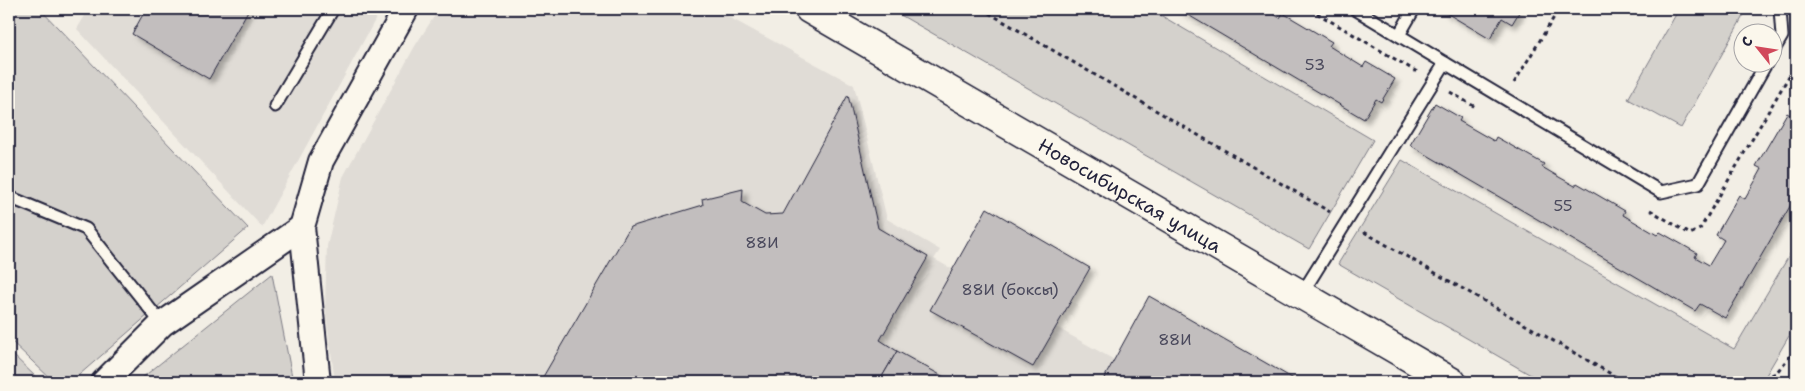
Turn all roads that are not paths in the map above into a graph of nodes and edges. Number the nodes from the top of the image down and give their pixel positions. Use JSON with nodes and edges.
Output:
{"nodes":[{"id":1,"x":332,"y":9,"type":"edge"},
{"id":2,"x":406,"y":9,"type":"edge"},
{"id":3,"x":809,"y":9,"type":"edge"},
{"id":4,"x":1355,"y":9,"type":"edge"},
{"id":5,"x":1414,"y":9,"type":"edge"},
{"id":6,"x":1780,"y":9,"type":"edge"},
{"id":7,"x":1781,"y":22,"type":"edge"},
{"id":8,"x":1399,"y":35,"type":"junction"},
{"id":9,"x":1445,"y":63,"type":"junction"},
{"id":10,"x":1761,"y":72,"type":"edge"},
{"id":11,"x":275,"y":106,"type":"dead end"},
{"id":12,"x":9,"y":198,"type":"edge"},
{"id":13,"x":302,"y":227,"type":"junction"},
{"id":14,"x":1301,"y":295,"type":"junction"},
{"id":15,"x":162,"y":324,"type":"junction"},
{"id":16,"x":104,"y":382,"type":"edge"},
{"id":17,"x":318,"y":382,"type":"edge"},
{"id":18,"x":1452,"y":382,"type":"edge"}],
"edges":[{"from":1,"to":11,"type":"lane"},
{"from":2,"to":13,"type":"street"},
{"from":3,"to":14,"type":"street","name":"Новосибирская улица"},
{"from":4,"to":8,"type":"lane"},
{"from":5,"to":8,"type":"lane"},
{"from":6,"to":7,"type":"lane"},
{"from":8,"to":9,"type":"lane"},
{"from":9,"to":10,"type":"lane"},
{"from":9,"to":14,"type":"lane"},
{"from":12,"to":15,"type":"lane"},
{"from":13,"to":15,"type":"street"},
{"from":13,"to":17,"type":"street"},
{"from":14,"to":18,"type":"street","name":"Новосибирская улица"},
{"from":15,"to":16,"type":"street"}]}
